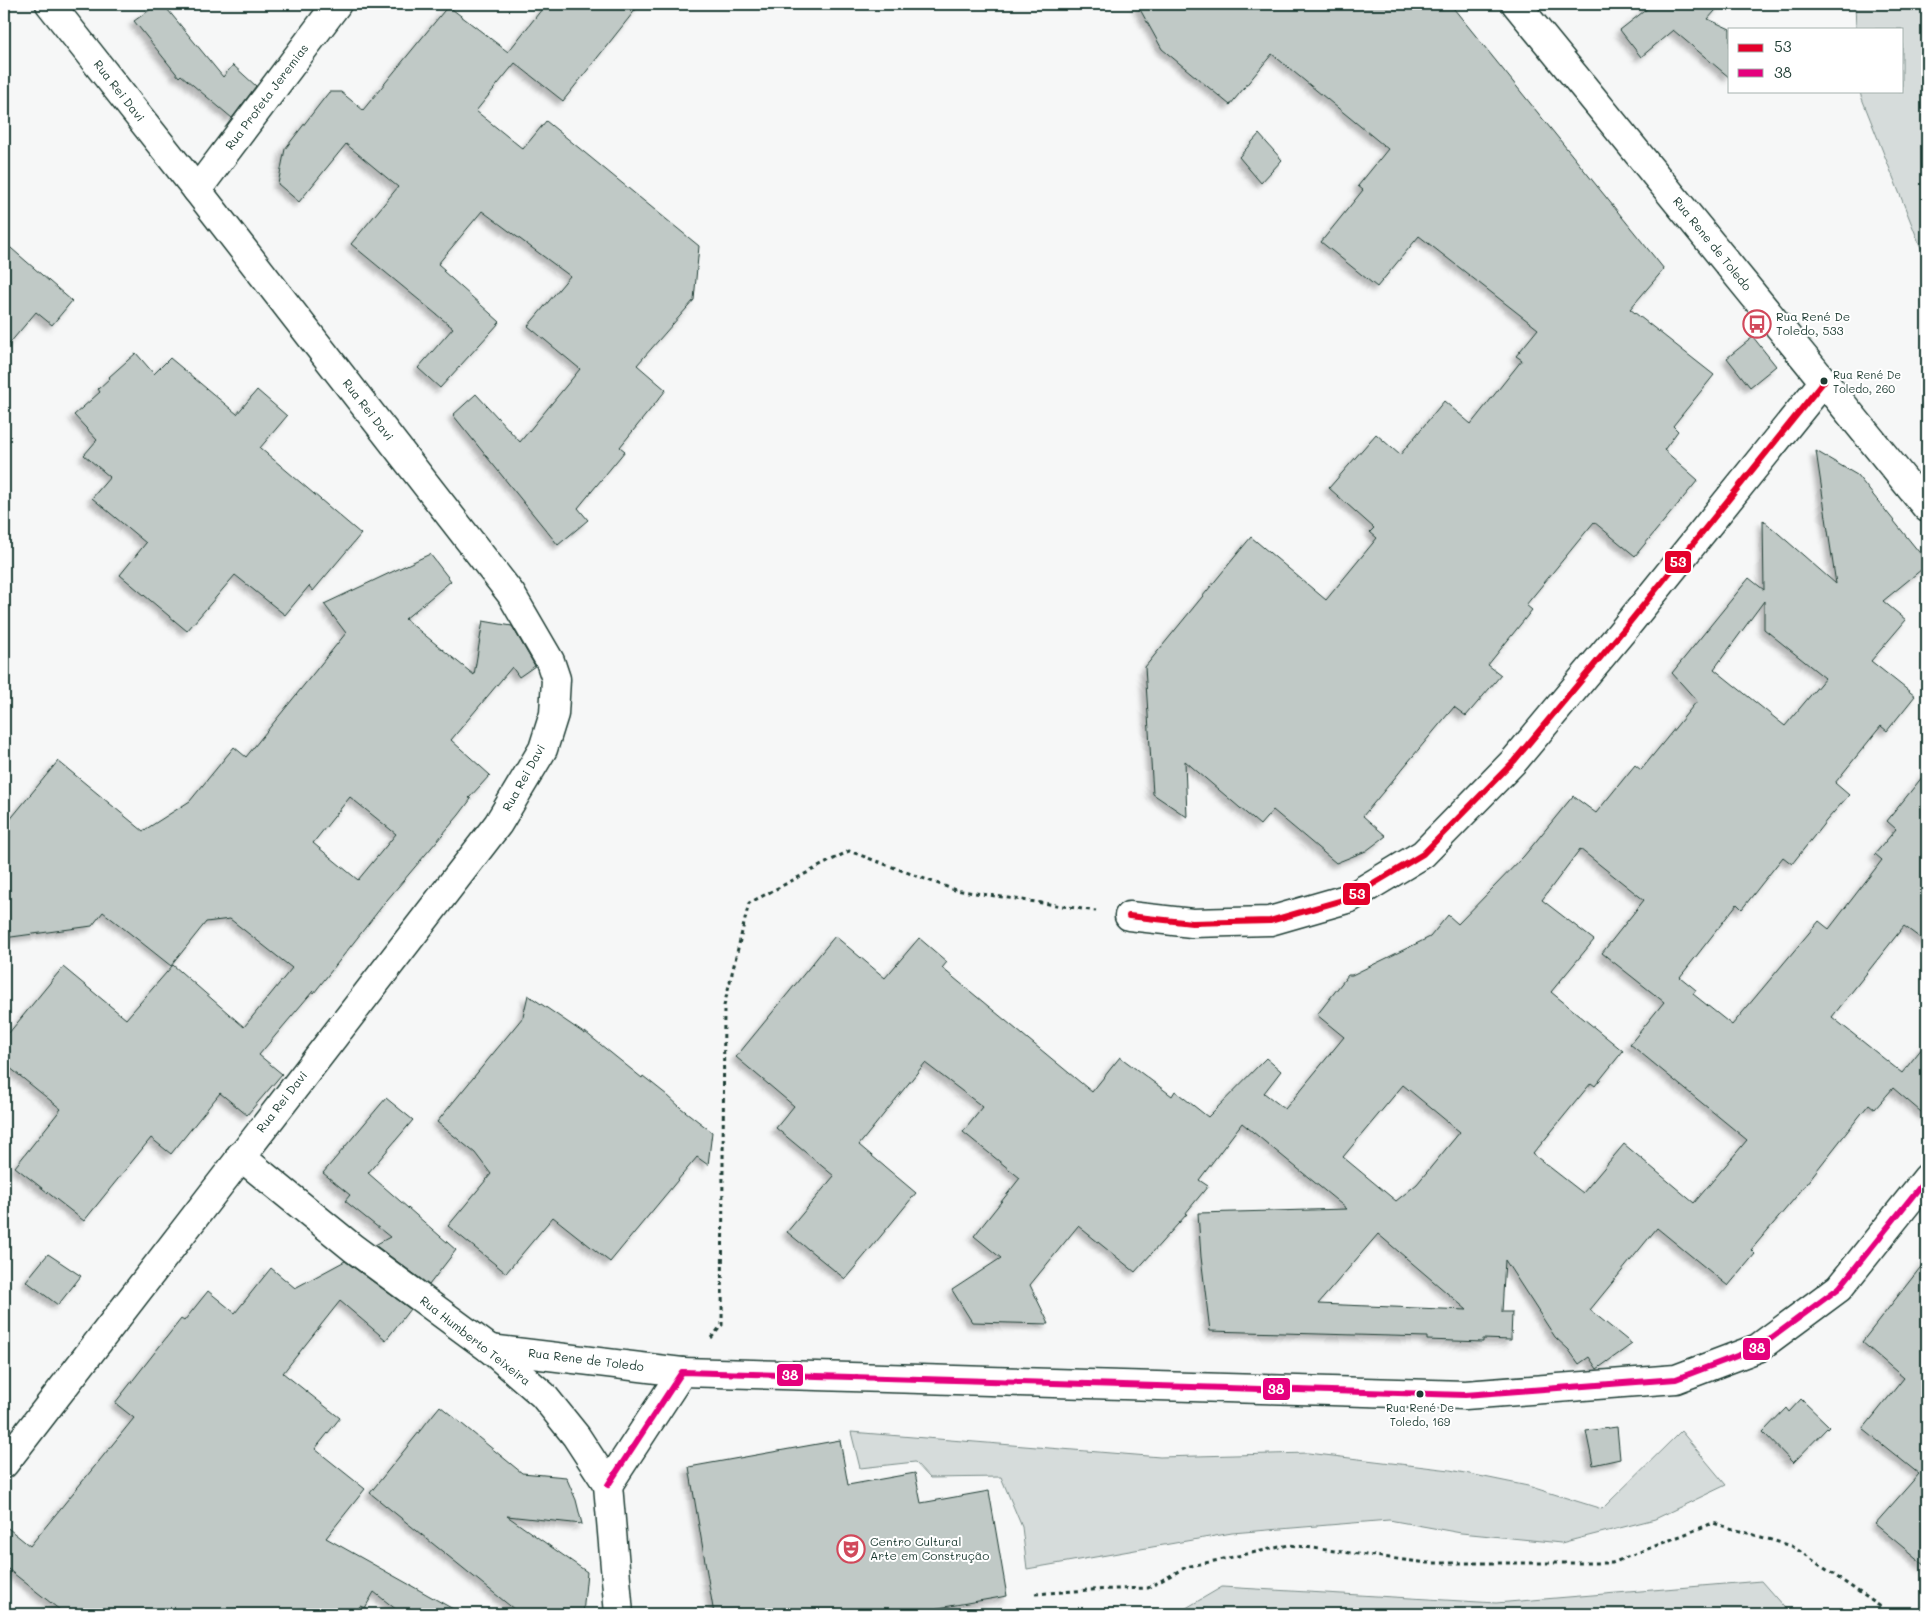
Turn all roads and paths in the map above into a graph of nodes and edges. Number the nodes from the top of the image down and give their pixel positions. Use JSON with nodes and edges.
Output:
{"nodes":[{"id":1,"x":50,"y":4,"type":"edge"},
{"id":2,"x":337,"y":4,"type":"edge"},
{"id":3,"x":1516,"y":4,"type":"edge"},
{"id":4,"x":197,"y":190,"type":"junction"},
{"id":5,"x":1824,"y":381,"type":"junction"},
{"id":6,"x":1927,"y":508,"type":"edge"},
{"id":7,"x":1129,"y":916,"type":"joint"},
{"id":8,"x":240,"y":1156,"type":"junction"},
{"id":9,"x":1927,"y":1178,"type":"edge"},
{"id":10,"x":490,"y":1349,"type":"junction"},
{"id":11,"x":682,"y":1372,"type":"junction"},
{"id":12,"x":4,"y":1464,"type":"edge"},
{"id":13,"x":608,"y":1485,"type":"junction"},
{"id":14,"x":1035,"y":1594,"type":"dead end"},
{"id":15,"x":619,"y":1614,"type":"edge"},
{"id":16,"x":1891,"y":1614,"type":"edge"}],
"edges":[{"from":1,"to":4,"type":"street","name":"Rua Rei Davi"},
{"from":2,"to":4,"type":"street","name":"Rua Profeta Jeremias"},
{"from":3,"to":5,"type":"street","name":"Rua Rene de Toledo"},
{"from":4,"to":8,"type":"street","name":"Rua Rei Davi"},
{"from":5,"to":6,"type":"street","name":"Rua Rene de Toledo"},
{"from":5,"to":7,"type":"street"},
{"from":7,"to":11,"type":"path"},
{"from":8,"to":10,"type":"street","name":"Rua Humberto Teixeira"},
{"from":8,"to":12,"type":"street","name":"Rua Rei Davi"},
{"from":9,"to":11,"type":"street","name":"Rua Rene de Toledo"},
{"from":10,"to":11,"type":"street","name":"Rua Rene de Toledo"},
{"from":10,"to":13,"type":"street","name":"Rua Humberto Teixeira"},
{"from":11,"to":13,"type":"street"},
{"from":13,"to":15,"type":"street","name":"Rua Humberto Teixeira"},
{"from":14,"to":16,"type":"path"}]}
